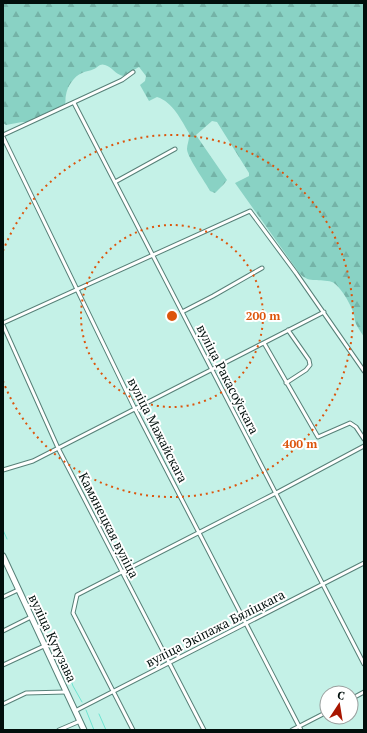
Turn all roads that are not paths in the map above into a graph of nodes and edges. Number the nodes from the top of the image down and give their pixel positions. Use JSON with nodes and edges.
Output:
{"nodes":[{"id":1,"x":133,"y":72,"type":"dead end"},
{"id":2,"x":74,"y":103,"type":"junction"},
{"id":3,"x":3,"y":136,"type":"edge"},
{"id":4,"x":175,"y":149,"type":"dead end"},
{"id":5,"x":115,"y":182,"type":"junction"},
{"id":6,"x":153,"y":255,"type":"junction"},
{"id":7,"x":262,"y":268,"type":"dead end"},
{"id":8,"x":78,"y":289,"type":"junction"},
{"id":9,"x":182,"y":312,"type":"junction"},
{"id":10,"x":324,"y":312,"type":"junction"},
{"id":11,"x":3,"y":324,"type":"edge"},
{"id":12,"x":288,"y":330,"type":"junction"},
{"id":13,"x":264,"y":342,"type":"junction"},
{"id":14,"x":211,"y":370,"type":"junction"},
{"id":15,"x":364,"y":371,"type":"edge"},
{"id":16,"x":286,"y":383,"type":"junction"},
{"id":17,"x":135,"y":409,"type":"junction"},
{"id":18,"x":364,"y":439,"type":"edge"},
{"id":19,"x":364,"y":446,"type":"edge"},
{"id":20,"x":58,"y":448,"type":"junction"},
{"id":21,"x":3,"y":470,"type":"edge"},
{"id":22,"x":276,"y":493,"type":"junction"},
{"id":23,"x":199,"y":531,"type":"junction"},
{"id":24,"x":3,"y":557,"type":"edge"},
{"id":25,"x":364,"y":563,"type":"edge"},
{"id":26,"x":122,"y":572,"type":"junction"},
{"id":27,"x":322,"y":584,"type":"junction"},
{"id":28,"x":18,"y":590,"type":"junction"},
{"id":29,"x":3,"y":597,"type":"edge"},
{"id":30,"x":31,"y":617,"type":"junction"},
{"id":31,"x":246,"y":623,"type":"junction"},
{"id":32,"x":3,"y":631,"type":"edge"},
{"id":33,"x":44,"y":646,"type":"junction"},
{"id":34,"x":169,"y":664,"type":"junction"},
{"id":35,"x":364,"y":664,"type":"edge"},
{"id":36,"x":3,"y":665,"type":"edge"},
{"id":37,"x":66,"y":692,"type":"junction"},
{"id":38,"x":114,"y":692,"type":"junction"},
{"id":39,"x":3,"y":704,"type":"edge"},
{"id":40,"x":75,"y":711,"type":"junction"},
{"id":41,"x":319,"y":717,"type":"edge"},
{"id":42,"x":80,"y":721,"type":"junction"},
{"id":43,"x":300,"y":728,"type":"edge"},
{"id":44,"x":59,"y":730,"type":"edge"},
{"id":45,"x":84,"y":730,"type":"edge"},
{"id":46,"x":133,"y":730,"type":"edge"},
{"id":47,"x":204,"y":730,"type":"edge"},
{"id":48,"x":292,"y":730,"type":"edge"}],
"edges":[{"from":1,"to":2,"type":"street"},
{"from":2,"to":3,"type":"street"},
{"from":2,"to":5,"type":"street","name":"вуліца Ракасоўскага"},
{"from":3,"to":8,"type":"street","name":"вуліца Мажайскага"},
{"from":4,"to":5,"type":"street"},
{"from":5,"to":6,"type":"street","name":"вуліца Ракасоўскага"},
{"from":6,"to":8,"type":"street"},
{"from":6,"to":9,"type":"street","name":"вуліца Ракасоўскага"},
{"from":6,"to":10,"type":"street"},
{"from":7,"to":9,"type":"street"},
{"from":8,"to":11,"type":"street"},
{"from":8,"to":17,"type":"street","name":"вуліца Мажайскага"},
{"from":9,"to":14,"type":"street","name":"вуліца Ракасоўскага"},
{"from":10,"to":12,"type":"street"},
{"from":10,"to":15,"type":"street"},
{"from":11,"to":20,"type":"street","name":"Камянецкая вуліца"},
{"from":12,"to":13,"type":"street"},
{"from":12,"to":16,"type":"street"},
{"from":13,"to":14,"type":"street"},
{"from":13,"to":16,"type":"street"},
{"from":14,"to":17,"type":"street"},
{"from":14,"to":22,"type":"street","name":"вуліца Ракасоўскага"},
{"from":16,"to":18,"type":"street"},
{"from":17,"to":20,"type":"street"},
{"from":17,"to":23,"type":"street","name":"вуліца Мажайскага"},
{"from":19,"to":22,"type":"street"},
{"from":20,"to":21,"type":"street"},
{"from":20,"to":26,"type":"street","name":"Камянецкая вуліца"},
{"from":22,"to":23,"type":"street"},
{"from":22,"to":27,"type":"street","name":"вуліца Ракасоўскага"},
{"from":23,"to":26,"type":"street"},
{"from":23,"to":31,"type":"street","name":"вуліца Мажайскага"},
{"from":24,"to":28,"type":"main road","name":"вуліца Кутузава"},
{"from":25,"to":27,"type":"street","name":"вуліца Экіпажа Бяліцкага"},
{"from":26,"to":34,"type":"street","name":"Камянецкая вуліца"},
{"from":26,"to":38,"type":"street"},
{"from":27,"to":31,"type":"street","name":"вуліца Экіпажа Бяліцкага"},
{"from":27,"to":35,"type":"street","name":"вуліца Ракасоўскага"},
{"from":28,"to":29,"type":"street"},
{"from":28,"to":30,"type":"main road","name":"вуліца Кутузава"},
{"from":30,"to":32,"type":"street"},
{"from":30,"to":33,"type":"main road","name":"вуліца Кутузава"},
{"from":31,"to":34,"type":"street","name":"вуліца Экіпажа Бяліцкага"},
{"from":31,"to":43,"type":"street","name":"вуліца Мажайскага"},
{"from":33,"to":36,"type":"street"},
{"from":33,"to":37,"type":"main road","name":"вуліца Кутузава"},
{"from":34,"to":38,"type":"street","name":"вуліца Экіпажа Бяліцкага"},
{"from":34,"to":47,"type":"street","name":"Камянецкая вуліца"},
{"from":37,"to":39,"type":"street"},
{"from":37,"to":40,"type":"main road","name":"вуліца Кутузава"},
{"from":38,"to":40,"type":"street","name":"вуліца Экіпажа Бяліцкага"},
{"from":38,"to":46,"type":"street"},
{"from":40,"to":42,"type":"main road","name":"вуліца Кутузава"},
{"from":41,"to":43,"type":"street"},
{"from":42,"to":44,"type":"street"},
{"from":42,"to":45,"type":"main road","name":"вуліца Кутузава"},
{"from":43,"to":48,"type":"street"}]}
